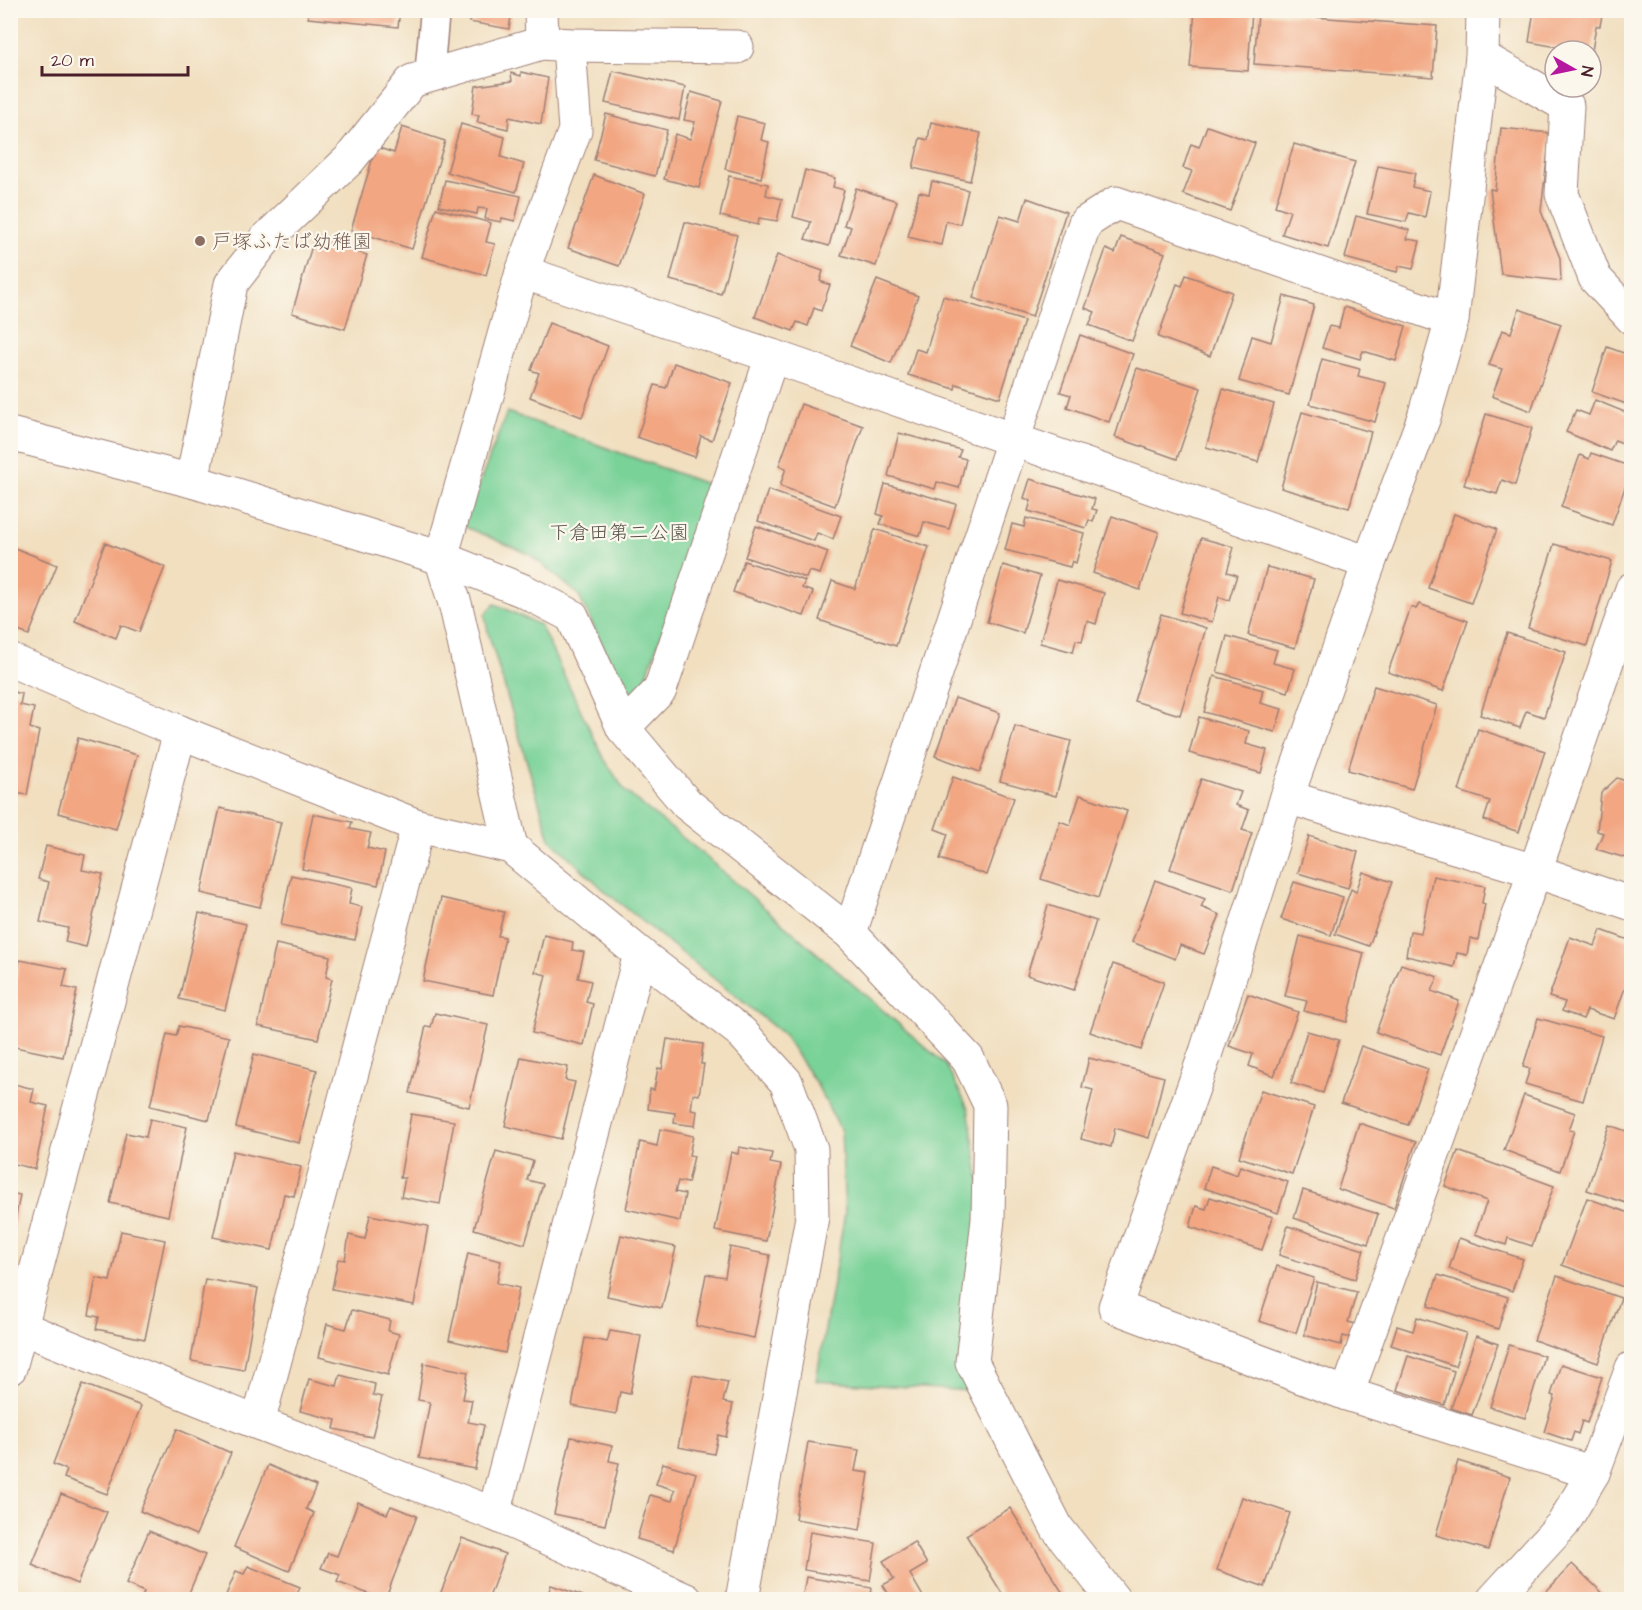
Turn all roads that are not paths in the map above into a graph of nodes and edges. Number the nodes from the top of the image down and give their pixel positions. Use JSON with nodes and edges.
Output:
{"nodes":[{"id":1,"x":435,"y":10,"type":"edge"},
{"id":2,"x":542,"y":10,"type":"edge"},
{"id":3,"x":1483,"y":10,"type":"edge"},
{"id":4,"x":555,"y":44,"type":"junction"},
{"id":5,"x":737,"y":47,"type":"dead end"},
{"id":6,"x":1482,"y":57,"type":"junction"},
{"id":7,"x":429,"y":76,"type":"junction"},
{"id":8,"x":522,"y":272,"type":"junction"},
{"id":9,"x":1632,"y":318,"type":"edge"},
{"id":10,"x":1452,"y":320,"type":"junction"},
{"id":11,"x":772,"y":356,"type":"junction"},
{"id":12,"x":10,"y":434,"type":"edge"},
{"id":13,"x":1014,"y":440,"type":"junction"},
{"id":14,"x":192,"y":481,"type":"junction"},
{"id":15,"x":441,"y":558,"type":"junction"},
{"id":16,"x":1369,"y":563,"type":"junction"},
{"id":17,"x":1632,"y":589,"type":"edge"},
{"id":18,"x":10,"y":660,"type":"edge"},
{"id":19,"x":623,"y":728,"type":"junction"},
{"id":20,"x":180,"y":732,"type":"junction"},
{"id":21,"x":1287,"y":797,"type":"junction"},
{"id":22,"x":418,"y":826,"type":"junction"},
{"id":23,"x":511,"y":847,"type":"junction"},
{"id":24,"x":1535,"y":871,"type":"junction"},
{"id":25,"x":1632,"y":904,"type":"edge"},
{"id":26,"x":850,"y":933,"type":"junction"},
{"id":27,"x":640,"y":954,"type":"junction"},
{"id":28,"x":16,"y":1325,"type":"edge"},
{"id":29,"x":10,"y":1368,"type":"edge"},
{"id":30,"x":1629,"y":1380,"type":"edge"},
{"id":31,"x":1347,"y":1394,"type":"junction"},
{"id":32,"x":258,"y":1423,"type":"junction"},
{"id":33,"x":1593,"y":1473,"type":"junction"},
{"id":34,"x":494,"y":1515,"type":"junction"},
{"id":35,"x":686,"y":1599,"type":"edge"},
{"id":36,"x":741,"y":1599,"type":"edge"},
{"id":37,"x":1114,"y":1599,"type":"edge"},
{"id":38,"x":1493,"y":1599,"type":"edge"}],
"edges":[{"from":1,"to":7,"type":"lane"},
{"from":2,"to":4,"type":"street"},
{"from":3,"to":6,"type":"street"},
{"from":4,"to":5,"type":"street"},
{"from":4,"to":7,"type":"street"},
{"from":4,"to":8,"type":"street"},
{"from":6,"to":9,"type":"street"},
{"from":6,"to":10,"type":"street"},
{"from":7,"to":14,"type":"street"},
{"from":8,"to":11,"type":"street"},
{"from":8,"to":15,"type":"street"},
{"from":10,"to":13,"type":"street"},
{"from":10,"to":16,"type":"street"},
{"from":11,"to":13,"type":"street"},
{"from":11,"to":19,"type":"street"},
{"from":12,"to":14,"type":"street"},
{"from":13,"to":16,"type":"street"},
{"from":13,"to":26,"type":"street"},
{"from":14,"to":15,"type":"street"},
{"from":15,"to":19,"type":"street"},
{"from":15,"to":23,"type":"street"},
{"from":16,"to":21,"type":"street"},
{"from":17,"to":24,"type":"street"},
{"from":18,"to":20,"type":"street"},
{"from":19,"to":26,"type":"street"},
{"from":20,"to":22,"type":"street"},
{"from":20,"to":28,"type":"street"},
{"from":21,"to":24,"type":"street"},
{"from":21,"to":31,"type":"street"},
{"from":22,"to":23,"type":"street"},
{"from":22,"to":32,"type":"street"},
{"from":23,"to":27,"type":"street"},
{"from":24,"to":25,"type":"street"},
{"from":24,"to":31,"type":"street"},
{"from":26,"to":37,"type":"street"},
{"from":27,"to":34,"type":"street"},
{"from":27,"to":36,"type":"street"},
{"from":28,"to":29,"type":"street"},
{"from":28,"to":32,"type":"street"},
{"from":30,"to":33,"type":"street"},
{"from":31,"to":33,"type":"street"},
{"from":32,"to":34,"type":"street"},
{"from":33,"to":38,"type":"street"},
{"from":34,"to":35,"type":"street"}]}
